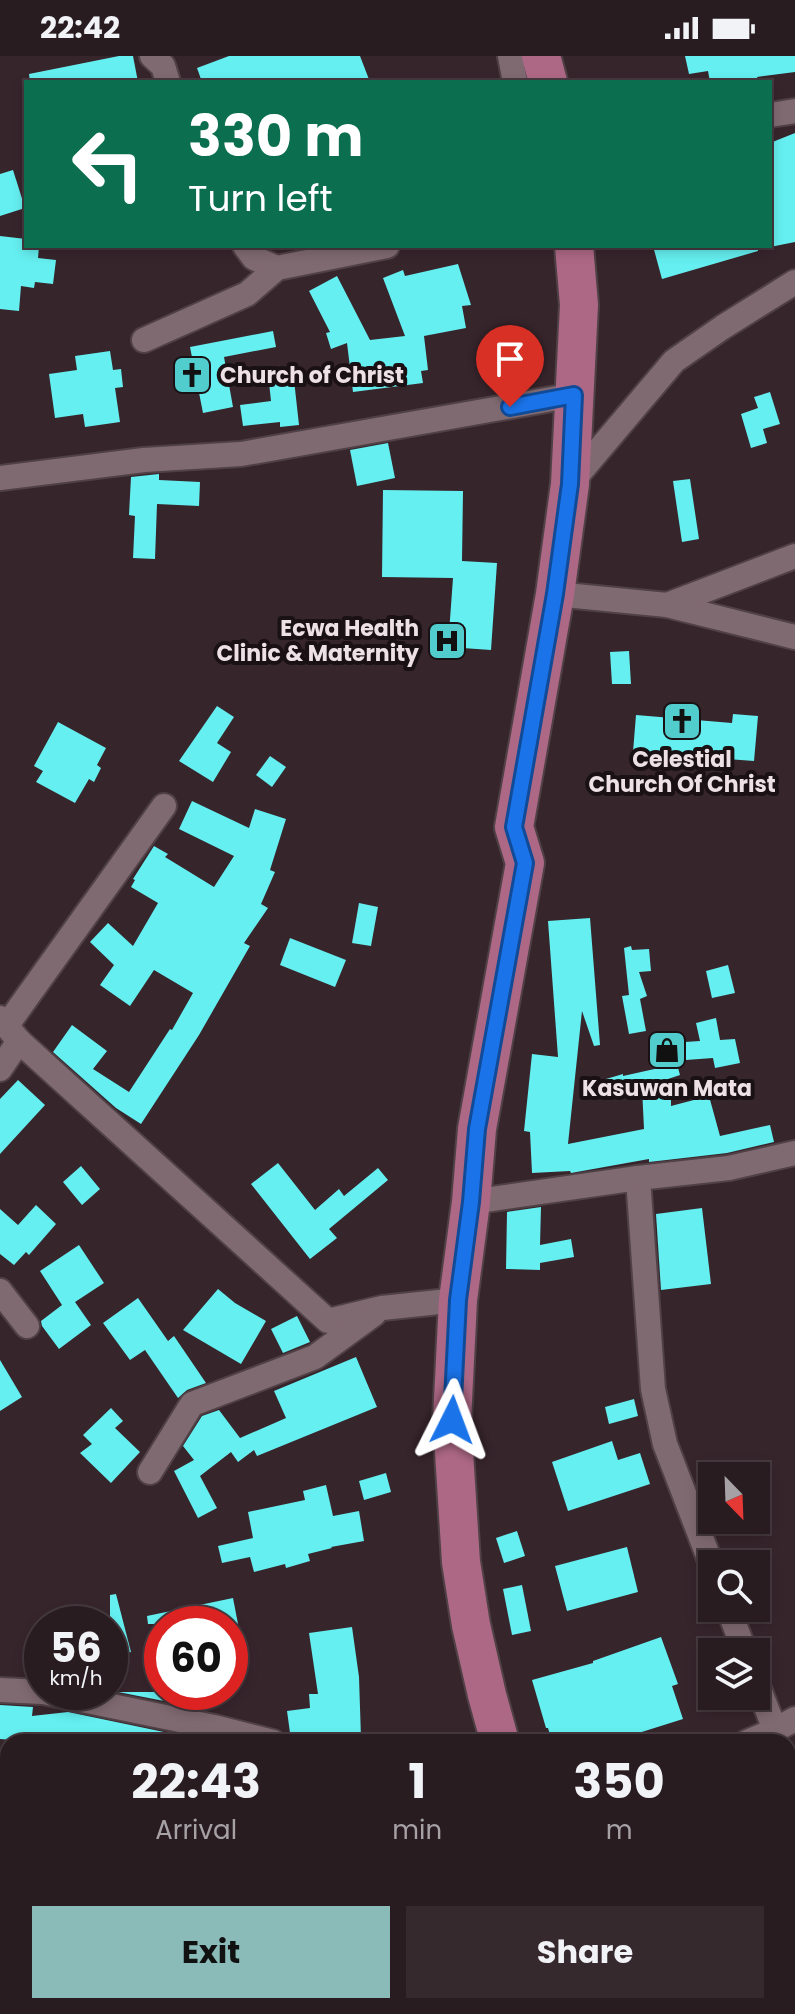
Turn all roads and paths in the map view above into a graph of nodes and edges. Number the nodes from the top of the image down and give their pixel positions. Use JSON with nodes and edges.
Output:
{"nodes":[{"id":1,"x":152,"y":56,"type":"edge"},
{"id":2,"x":510,"y":56,"type":"edge"},
{"id":3,"x":541,"y":56,"type":"edge"},
{"id":4,"x":167,"y":80,"type":"edge"},
{"id":5,"x":515,"y":80,"type":"edge"},
{"id":6,"x":547,"y":80,"type":"edge"},
{"id":7,"x":795,"y":111,"type":"edge"},
{"id":8,"x":772,"y":115,"type":"edge"},
{"id":9,"x":246,"y":248,"type":"edge"},
{"id":10,"x":377,"y":248,"type":"edge"},
{"id":11,"x":574,"y":248,"type":"edge"},
{"id":12,"x":277,"y":268,"type":"junction"},
{"id":13,"x":795,"y":282,"type":"edge"},
{"id":14,"x":144,"y":340,"type":"dead end"},
{"id":15,"x":574,"y":395,"type":"junction"},
{"id":16,"x":0,"y":478,"type":"edge"},
{"id":17,"x":570,"y":484,"type":"junction"},
{"id":18,"x":795,"y":556,"type":"edge"},
{"id":19,"x":555,"y":594,"type":"junction"},
{"id":20,"x":667,"y":605,"type":"junction"},
{"id":21,"x":795,"y":637,"type":"edge"},
{"id":22,"x":164,"y":806,"type":"dead end"},
{"id":23,"x":9,"y":1028,"type":"edge"},
{"id":24,"x":0,"y":1069,"type":"edge"},
{"id":25,"x":795,"y":1153,"type":"edge"},
{"id":26,"x":638,"y":1178,"type":"junction"},
{"id":27,"x":471,"y":1202,"type":"junction"},
{"id":28,"x":0,"y":1291,"type":"edge"},
{"id":29,"x":458,"y":1300,"type":"junction"},
{"id":30,"x":382,"y":1308,"type":"junction"},
{"id":31,"x":27,"y":1326,"type":"dead end"},
{"id":32,"x":150,"y":1472,"type":"dead end"},
{"id":33,"x":706,"y":1550,"type":"edge"},
{"id":34,"x":0,"y":1690,"type":"edge"},
{"id":35,"x":24,"y":1691,"type":"edge"},
{"id":36,"x":770,"y":1702,"type":"edge"},
{"id":37,"x":128,"y":1709,"type":"edge"},
{"id":38,"x":785,"y":1724,"type":"edge"},
{"id":39,"x":242,"y":1734,"type":"edge"},
{"id":40,"x":498,"y":1734,"type":"edge"},
{"id":41,"x":764,"y":1734,"type":"edge"}],
"edges":[{"from":1,"to":4,"type":"street"},
{"from":2,"to":5,"type":"street"},
{"from":3,"to":6,"type":"main road"},
{"from":7,"to":8,"type":"street"},
{"from":9,"to":12,"type":"street"},
{"from":10,"to":12,"type":"street"},
{"from":11,"to":15,"type":"main road"},
{"from":12,"to":14,"type":"street"},
{"from":13,"to":17,"type":"street"},
{"from":15,"to":16,"type":"street"},
{"from":15,"to":17,"type":"main road"},
{"from":17,"to":19,"type":"main road"},
{"from":18,"to":20,"type":"street"},
{"from":19,"to":20,"type":"street"},
{"from":19,"to":27,"type":"main road"},
{"from":20,"to":21,"type":"street"},
{"from":22,"to":23,"type":"street"},
{"from":23,"to":24,"type":"street"},
{"from":23,"to":30,"type":"street"},
{"from":25,"to":26,"type":"street"},
{"from":26,"to":27,"type":"street"},
{"from":26,"to":33,"type":"street"},
{"from":27,"to":29,"type":"main road"},
{"from":28,"to":31,"type":"street"},
{"from":29,"to":30,"type":"street"},
{"from":29,"to":40,"type":"main road"},
{"from":30,"to":32,"type":"street"},
{"from":34,"to":35,"type":"street"},
{"from":36,"to":38,"type":"street"},
{"from":37,"to":39,"type":"street"},
{"from":38,"to":41,"type":"street"}]}
